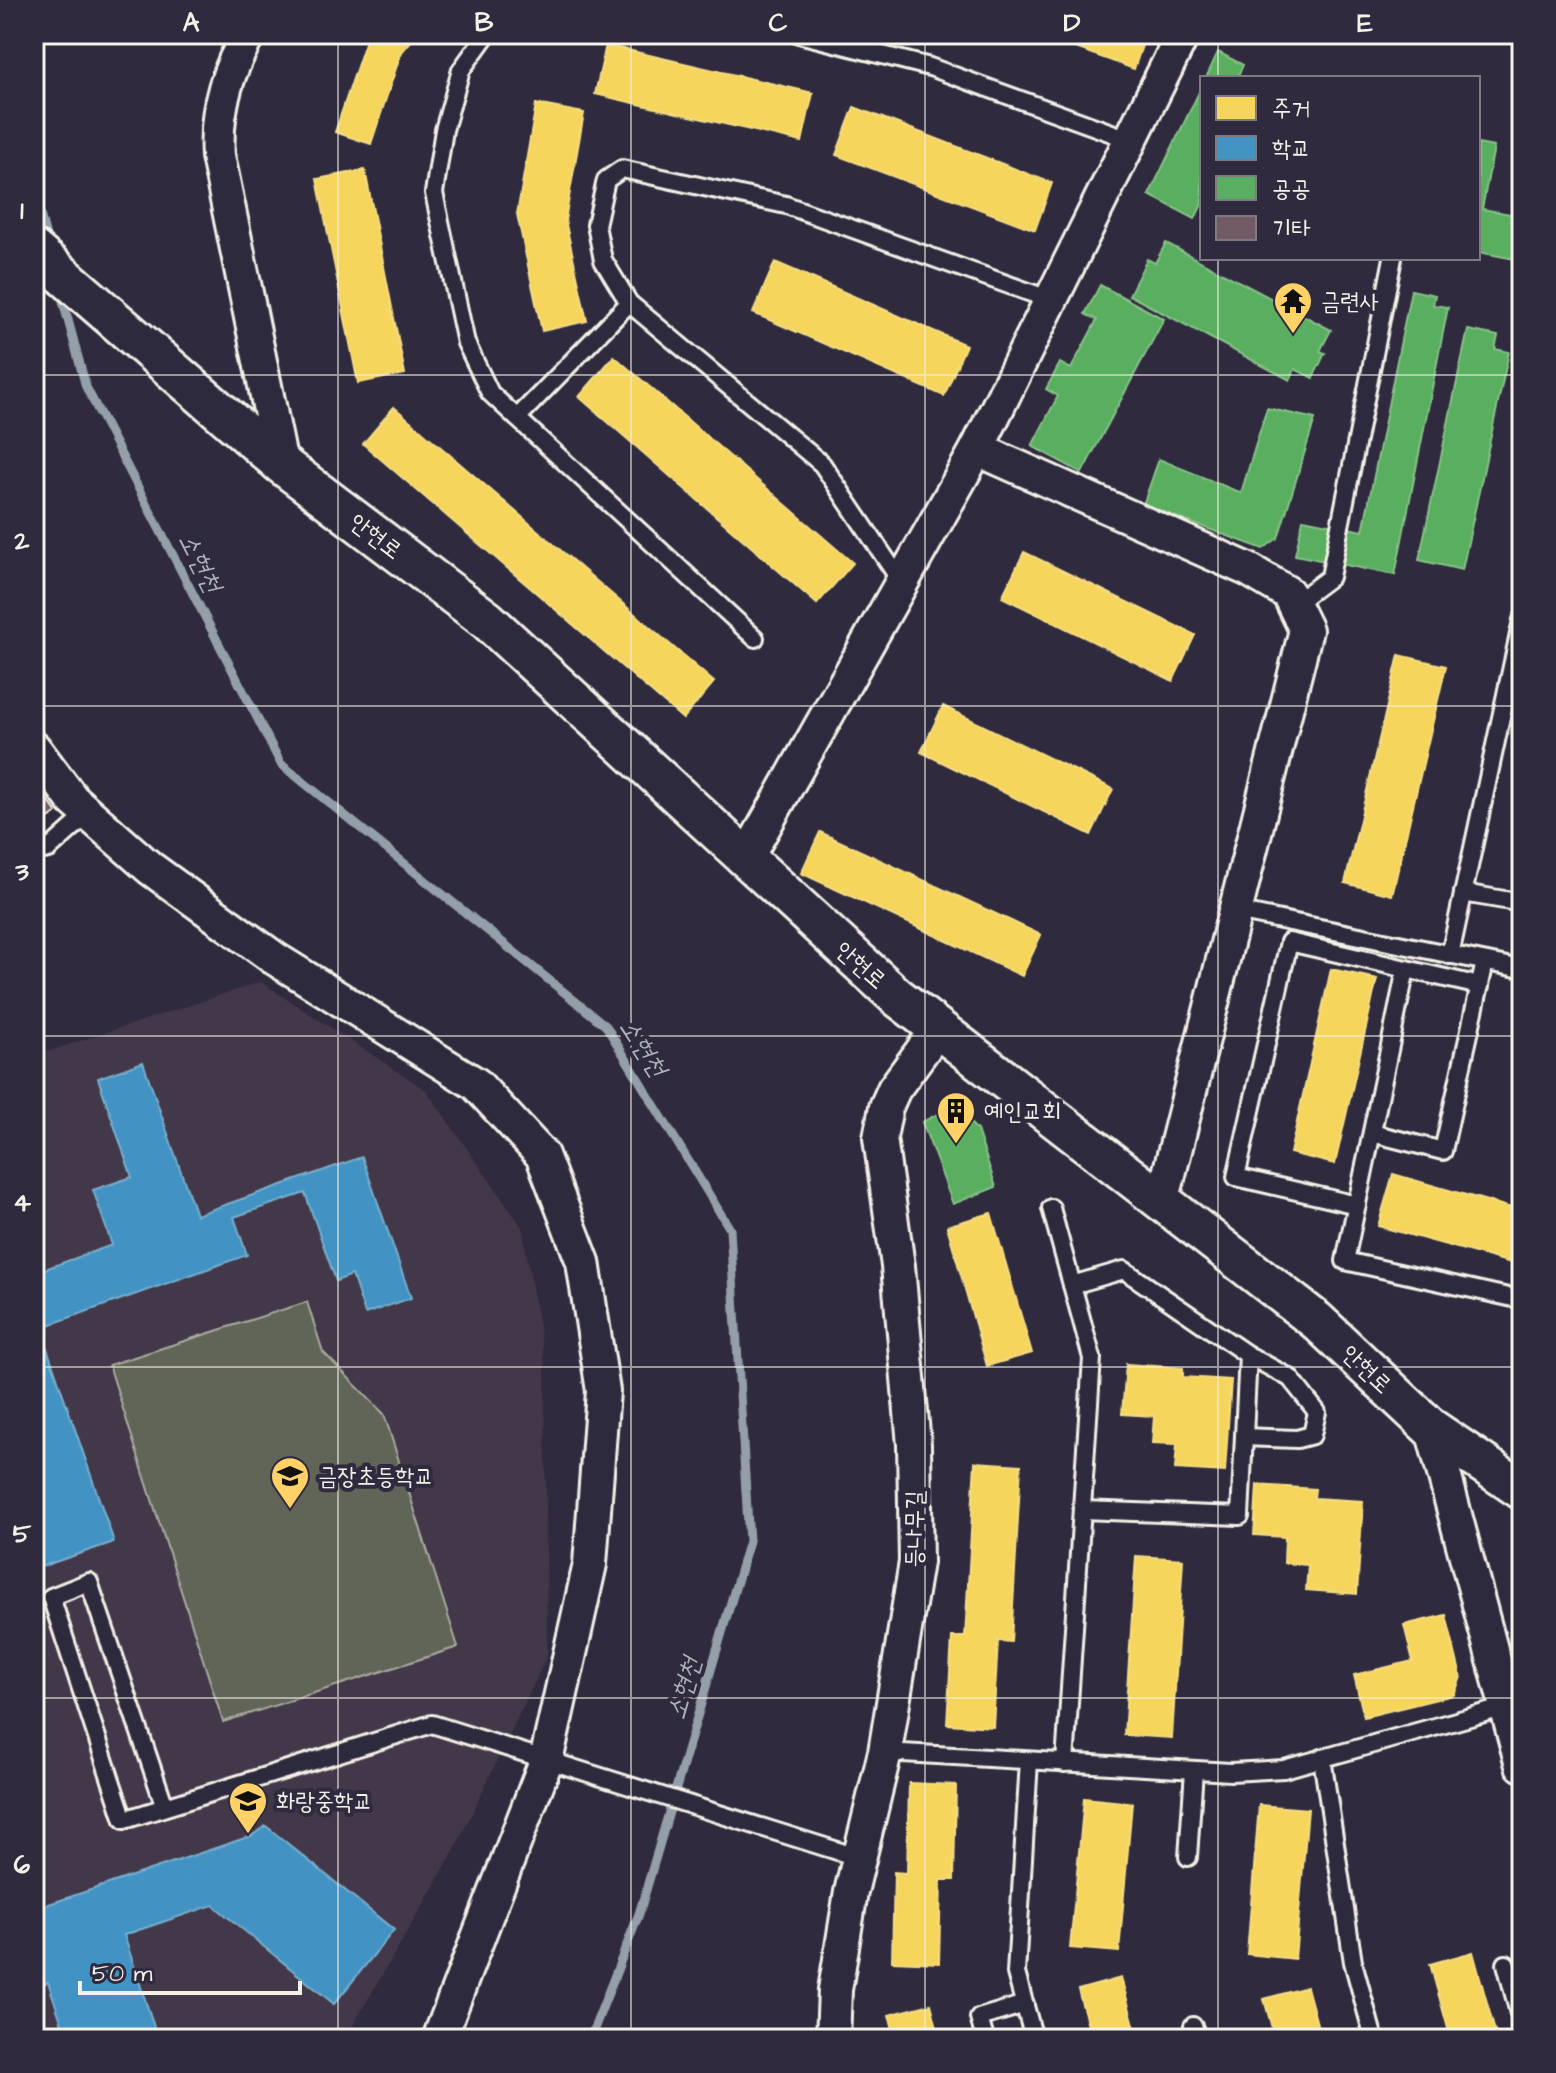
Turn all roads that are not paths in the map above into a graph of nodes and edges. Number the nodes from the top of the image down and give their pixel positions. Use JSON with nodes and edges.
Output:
{"nodes":[{"id":1,"x":249,"y":34,"type":"edge"},
{"id":2,"x":487,"y":34,"type":"edge"},
{"id":3,"x":799,"y":34,"type":"edge"},
{"id":4,"x":1183,"y":34,"type":"edge"},
{"id":5,"x":1131,"y":140,"type":"junction"},
{"id":6,"x":34,"y":250,"type":"edge"},
{"id":7,"x":1393,"y":260,"type":"edge"},
{"id":8,"x":1051,"y":300,"type":"junction"},
{"id":9,"x":629,"y":303,"type":"junction"},
{"id":10,"x":517,"y":418,"type":"junction"},
{"id":11,"x":977,"y":449,"type":"junction"},
{"id":12,"x":281,"y":464,"type":"junction"},
{"id":13,"x":902,"y":583,"type":"junction"},
{"id":14,"x":1294,"y":604,"type":"junction"},
{"id":15,"x":1522,"y":620,"type":"edge"},
{"id":16,"x":755,"y":638,"type":"dead end"},
{"id":17,"x":1515,"y":682,"type":"edge"},
{"id":18,"x":34,"y":748,"type":"edge"},
{"id":19,"x":88,"y":814,"type":"junction"},
{"id":20,"x":34,"y":852,"type":"edge"},
{"id":21,"x":747,"y":857,"type":"junction"},
{"id":22,"x":1463,"y":893,"type":"junction"},
{"id":23,"x":1522,"y":903,"type":"edge"},
{"id":24,"x":1236,"y":911,"type":"junction"},
{"id":25,"x":1450,"y":955,"type":"junction"},
{"id":26,"x":1485,"y":962,"type":"junction"},
{"id":27,"x":1406,"y":969,"type":"junction"},
{"id":28,"x":1522,"y":969,"type":"edge"},
{"id":29,"x":1480,"y":986,"type":"junction"},
{"id":30,"x":938,"y":1029,"type":"junction"},
{"id":31,"x":1372,"y":1133,"type":"junction"},
{"id":32,"x":1162,"y":1202,"type":"junction"},
{"id":33,"x":1357,"y":1205,"type":"junction"},
{"id":34,"x":1051,"y":1208,"type":"dead end"},
{"id":35,"x":1072,"y":1285,"type":"junction"},
{"id":36,"x":1522,"y":1300,"type":"edge"},
{"id":37,"x":1248,"y":1355,"type":"junction"},
{"id":38,"x":1432,"y":1429,"type":"junction"},
{"id":39,"x":1244,"y":1437,"type":"junction"},
{"id":40,"x":1522,"y":1490,"type":"edge"},
{"id":41,"x":1082,"y":1510,"type":"junction"},
{"id":42,"x":1506,"y":1707,"type":"junction"},
{"id":43,"x":885,"y":1752,"type":"junction"},
{"id":44,"x":1322,"y":1758,"type":"junction"},
{"id":45,"x":546,"y":1761,"type":"junction"},
{"id":46,"x":1029,"y":1761,"type":"junction"},
{"id":47,"x":1065,"y":1763,"type":"junction"},
{"id":48,"x":1522,"y":1765,"type":"edge"},
{"id":49,"x":1194,"y":1770,"type":"junction"},
{"id":50,"x":165,"y":1807,"type":"junction"},
{"id":51,"x":1188,"y":1857,"type":"dead end"},
{"id":52,"x":860,"y":1858,"type":"junction"},
{"id":53,"x":1506,"y":1964,"type":"dead end"},
{"id":54,"x":1025,"y":2004,"type":"junction"},
{"id":55,"x":1522,"y":2025,"type":"edge"},
{"id":56,"x":439,"y":2039,"type":"edge"},
{"id":57,"x":833,"y":2039,"type":"edge"},
{"id":58,"x":985,"y":2039,"type":"edge"},
{"id":59,"x":1034,"y":2039,"type":"edge"},
{"id":60,"x":1374,"y":2039,"type":"edge"}],
"edges":[{"from":1,"to":12,"type":"street"},
{"from":2,"to":10,"type":"lane"},
{"from":3,"to":5,"type":"lane"},
{"from":4,"to":5,"type":"street"},
{"from":5,"to":8,"type":"street"},
{"from":6,"to":12,"type":"street","name":"안현로"},
{"from":7,"to":14,"type":"lane"},
{"from":8,"to":9,"type":"lane"},
{"from":8,"to":11,"type":"street"},
{"from":9,"to":10,"type":"lane"},
{"from":9,"to":13,"type":"lane"},
{"from":10,"to":16,"type":"lane"},
{"from":11,"to":13,"type":"street"},
{"from":11,"to":14,"type":"street"},
{"from":12,"to":21,"type":"street","name":"안현로"},
{"from":13,"to":21,"type":"street"},
{"from":14,"to":24,"type":"street"},
{"from":15,"to":17,"type":"lane"},
{"from":17,"to":22,"type":"lane"},
{"from":18,"to":19,"type":"street"},
{"from":19,"to":20,"type":"lane"},
{"from":19,"to":45,"type":"street"},
{"from":21,"to":30,"type":"street","name":"안현로"},
{"from":22,"to":23,"type":"lane"},
{"from":22,"to":25,"type":"lane"},
{"from":24,"to":25,"type":"lane"},
{"from":24,"to":32,"type":"street"},
{"from":25,"to":26,"type":"lane"},
{"from":26,"to":28,"type":"lane"},
{"from":26,"to":29,"type":"lane"},
{"from":27,"to":29,"type":"lane"},
{"from":27,"to":31,"type":"lane"},
{"from":27,"to":33,"type":"lane"},
{"from":29,"to":31,"type":"lane"},
{"from":30,"to":32,"type":"street","name":"안현로"},
{"from":30,"to":43,"type":"street","name":"등나무길"},
{"from":31,"to":33,"type":"lane"},
{"from":32,"to":38,"type":"street","name":"안현로"},
{"from":33,"to":36,"type":"lane"},
{"from":34,"to":35,"type":"lane"},
{"from":35,"to":37,"type":"lane"},
{"from":35,"to":41,"type":"lane"},
{"from":37,"to":39,"type":"lane"},
{"from":37,"to":39,"type":"lane"},
{"from":38,"to":40,"type":"street","name":"안현로"},
{"from":38,"to":42,"type":"street"},
{"from":39,"to":41,"type":"lane"},
{"from":41,"to":47,"type":"lane"},
{"from":42,"to":44,"type":"lane"},
{"from":42,"to":48,"type":"street"},
{"from":43,"to":46,"type":"lane"},
{"from":43,"to":52,"type":"street","name":"등나무길"},
{"from":44,"to":49,"type":"lane"},
{"from":44,"to":60,"type":"lane"},
{"from":45,"to":50,"type":"lane"},
{"from":45,"to":52,"type":"lane"},
{"from":45,"to":56,"type":"street"},
{"from":46,"to":47,"type":"lane"},
{"from":46,"to":54,"type":"lane"},
{"from":47,"to":49,"type":"lane"},
{"from":49,"to":51,"type":"lane"},
{"from":50,"to":50,"type":"lane"},
{"from":52,"to":57,"type":"street","name":"등나무길"},
{"from":53,"to":55,"type":"lane"},
{"from":54,"to":58,"type":"lane"},
{"from":54,"to":59,"type":"lane"}]}
